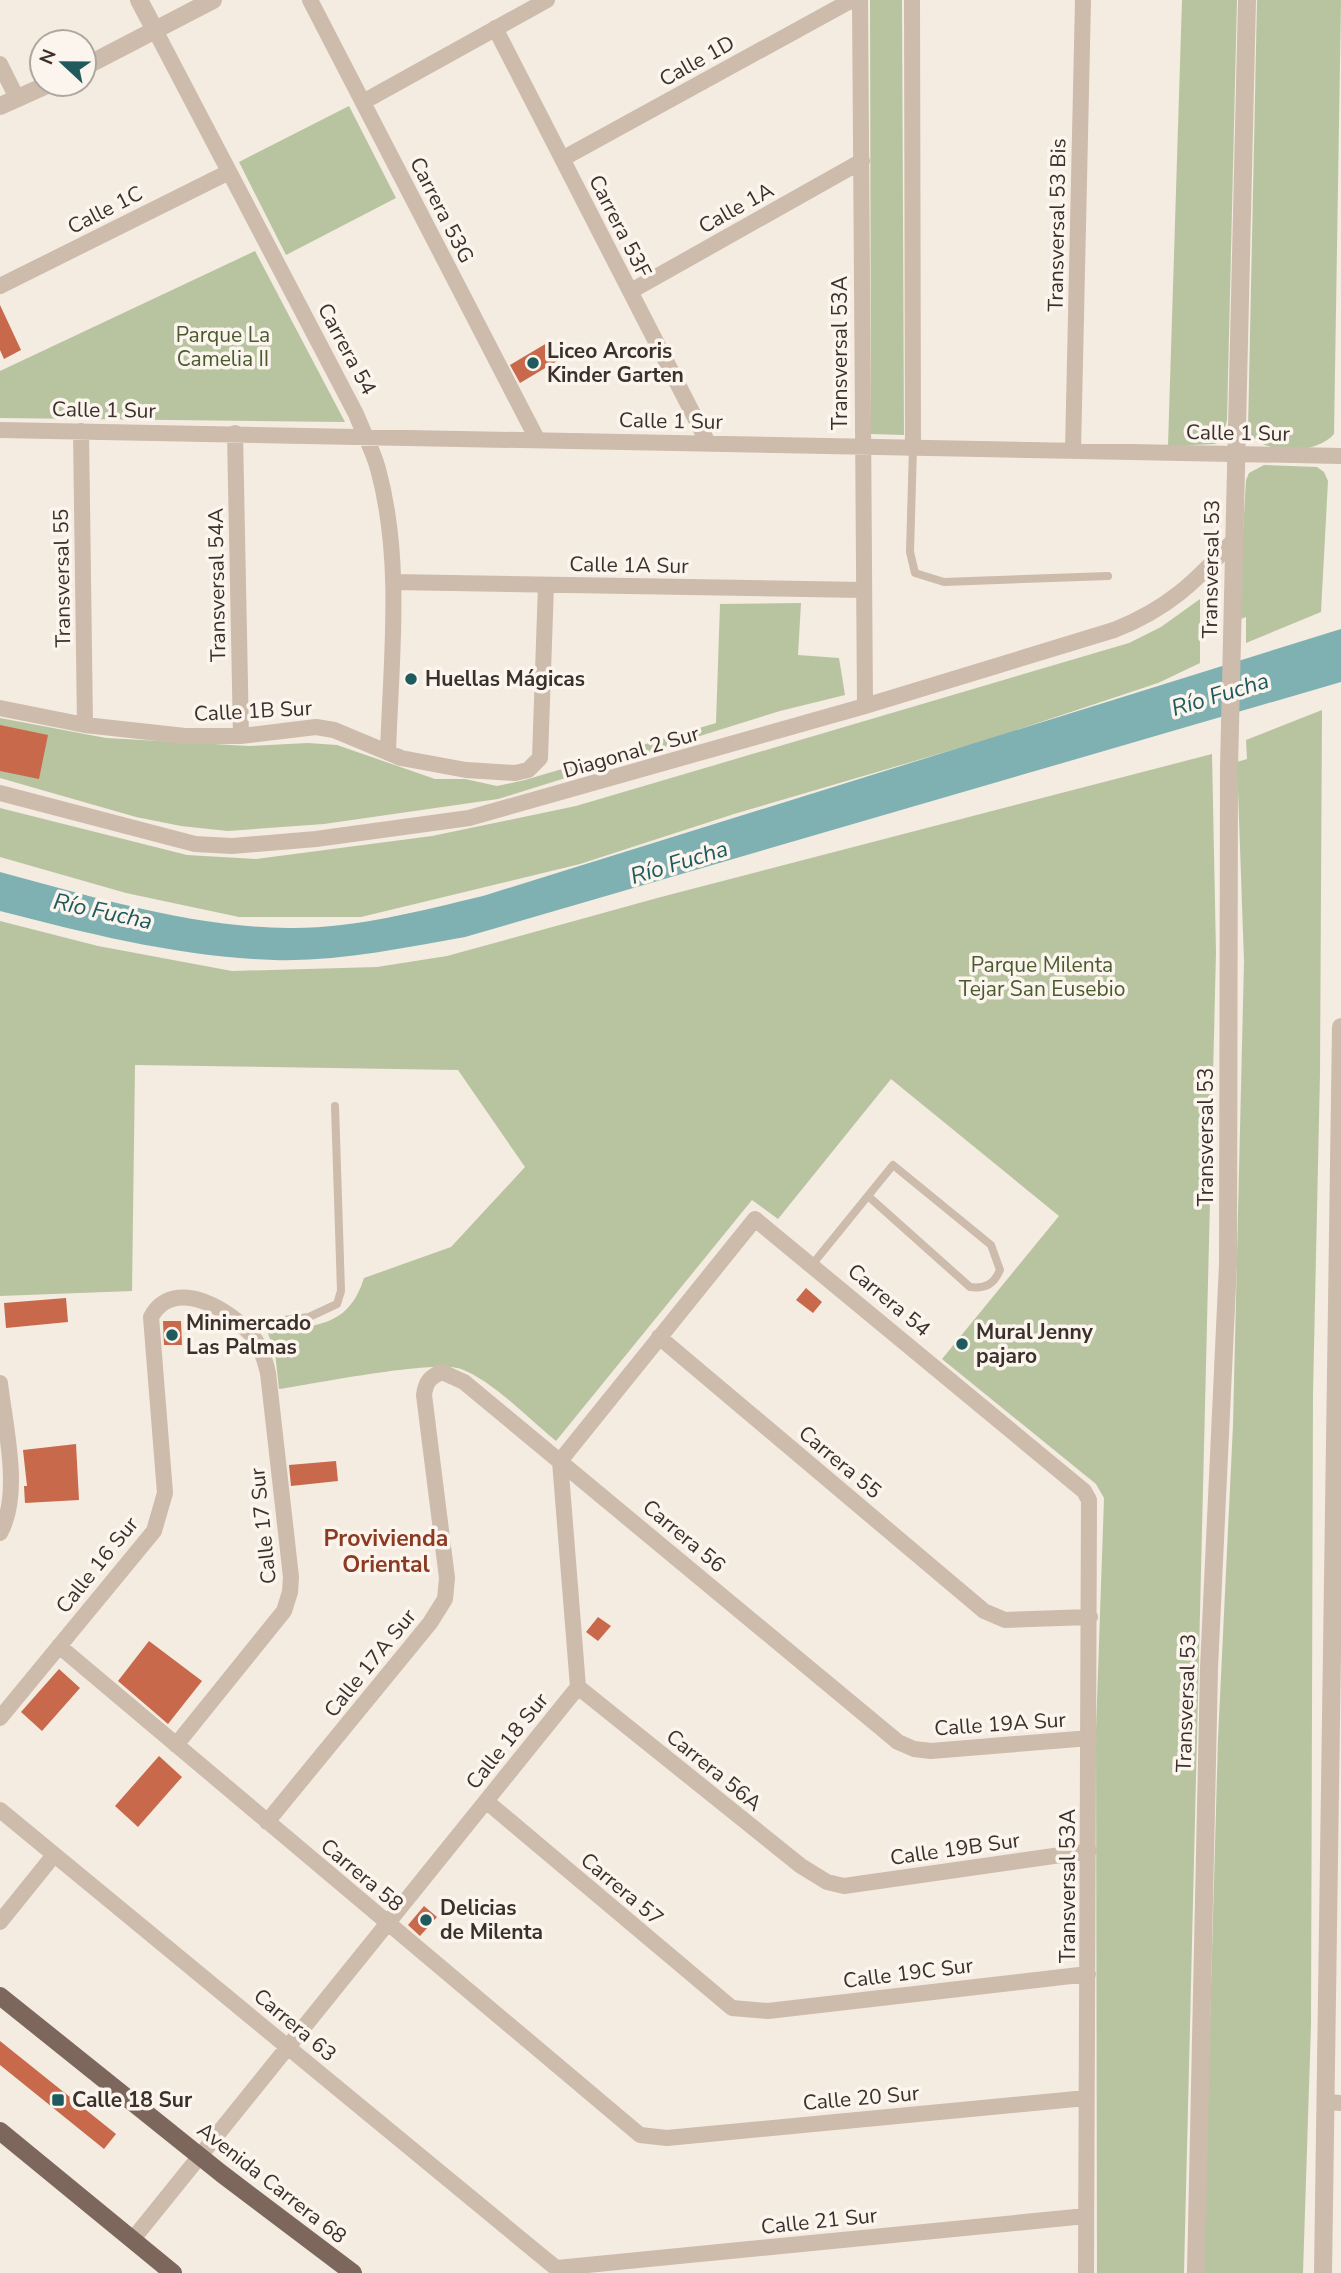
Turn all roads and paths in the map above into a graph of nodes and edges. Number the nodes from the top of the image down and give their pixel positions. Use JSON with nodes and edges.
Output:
{"nodes":[{"id":1,"x":139,"y":0,"type":"edge"},
{"id":2,"x":213,"y":0,"type":"edge"},
{"id":3,"x":310,"y":0,"type":"edge"},
{"id":4,"x":547,"y":0,"type":"edge"},
{"id":5,"x":852,"y":0,"type":"edge"},
{"id":6,"x":860,"y":0,"type":"edge"},
{"id":7,"x":912,"y":0,"type":"edge"},
{"id":8,"x":1083,"y":0,"type":"edge"},
{"id":9,"x":1247,"y":0,"type":"edge"},
{"id":10,"x":495,"y":29,"type":"junction"},
{"id":11,"x":156,"y":32,"type":"junction"},
{"id":12,"x":98,"y":60,"type":"edge"},
{"id":13,"x":0,"y":64,"type":"edge"},
{"id":14,"x":28,"y":93,"type":"edge"},
{"id":15,"x":17,"y":98,"type":"junction"},
{"id":16,"x":363,"y":102,"type":"junction"},
{"id":17,"x":0,"y":106,"type":"edge"},
{"id":18,"x":562,"y":159,"type":"junction"},
{"id":19,"x":862,"y":161,"type":"junction"},
{"id":20,"x":229,"y":172,"type":"junction"},
{"id":21,"x":0,"y":286,"type":"edge"},
{"id":22,"x":631,"y":291,"type":"junction"},
{"id":23,"x":0,"y":430,"type":"edge"},
{"id":24,"x":81,"y":431,"type":"junction"},
{"id":25,"x":235,"y":433,"type":"junction"},
{"id":26,"x":365,"y":435,"type":"junction"},
{"id":27,"x":537,"y":439,"type":"junction"},
{"id":28,"x":708,"y":443,"type":"junction"},
{"id":29,"x":861,"y":446,"type":"junction"},
{"id":30,"x":913,"y":447,"type":"junction"},
{"id":31,"x":1073,"y":451,"type":"junction"},
{"id":32,"x":1236,"y":454,"type":"junction"},
{"id":33,"x":1341,"y":456,"type":"edge"},
{"id":34,"x":1234,"y":540,"type":"junction"},
{"id":35,"x":1108,"y":576,"type":"dead end"},
{"id":36,"x":393,"y":582,"type":"junction"},
{"id":37,"x":546,"y":585,"type":"junction"},
{"id":38,"x":863,"y":590,"type":"junction"},
{"id":39,"x":865,"y":706,"type":"junction"},
{"id":40,"x":0,"y":708,"type":"edge"},
{"id":41,"x":85,"y":725,"type":"junction"},
{"id":42,"x":241,"y":736,"type":"junction"},
{"id":43,"x":388,"y":752,"type":"junction"},
{"id":44,"x":0,"y":793,"type":"edge"},
{"id":45,"x":1341,"y":1027,"type":"edge"},
{"id":46,"x":335,"y":1107,"type":"dead end"},
{"id":47,"x":868,"y":1196,"type":"junction"},
{"id":48,"x":1339,"y":1233,"type":"edge"},
{"id":49,"x":811,"y":1266,"type":"junction"},
{"id":50,"x":241,"y":1325,"type":"junction"},
{"id":51,"x":659,"y":1337,"type":"junction"},
{"id":52,"x":0,"y":1383,"type":"edge"},
{"id":53,"x":426,"y":1384,"type":"joint"},
{"id":54,"x":560,"y":1461,"type":"junction"},
{"id":55,"x":1338,"y":1490,"type":"edge"},
{"id":56,"x":1089,"y":1500,"type":"joint"},
{"id":57,"x":0,"y":1533,"type":"edge"},
{"id":58,"x":1090,"y":1617,"type":"junction"},
{"id":59,"x":1337,"y":1645,"type":"edge"},
{"id":60,"x":59,"y":1646,"type":"junction"},
{"id":61,"x":578,"y":1687,"type":"junction"},
{"id":62,"x":0,"y":1718,"type":"edge"},
{"id":63,"x":1090,"y":1738,"type":"junction"},
{"id":64,"x":176,"y":1745,"type":"junction"},
{"id":65,"x":914,"y":1749,"type":"joint"},
{"id":66,"x":486,"y":1801,"type":"junction"},
{"id":67,"x":0,"y":1810,"type":"edge"},
{"id":68,"x":267,"y":1822,"type":"junction"},
{"id":69,"x":1089,"y":1851,"type":"junction"},
{"id":70,"x":54,"y":1855,"type":"junction"},
{"id":71,"x":827,"y":1882,"type":"joint"},
{"id":72,"x":0,"y":1922,"type":"edge"},
{"id":73,"x":387,"y":1924,"type":"junction"},
{"id":74,"x":1088,"y":1973,"type":"junction"},
{"id":75,"x":0,"y":1996,"type":"edge"},
{"id":76,"x":732,"y":2008,"type":"joint"},
{"id":77,"x":288,"y":2047,"type":"junction"},
{"id":78,"x":1086,"y":2098,"type":"junction"},
{"id":79,"x":1333,"y":2102,"type":"edge"},
{"id":80,"x":0,"y":2131,"type":"edge"},
{"id":81,"x":640,"y":2135,"type":"joint"},
{"id":82,"x":200,"y":2156,"type":"junction"},
{"id":83,"x":1086,"y":2216,"type":"junction"},
{"id":84,"x":132,"y":2239,"type":"junction"},
{"id":85,"x":559,"y":2271,"type":"edge"},
{"id":86,"x":173,"y":2273,"type":"edge"},
{"id":87,"x":352,"y":2273,"type":"edge"},
{"id":88,"x":1086,"y":2273,"type":"edge"},
{"id":89,"x":1196,"y":2273,"type":"edge"},
{"id":90,"x":1323,"y":2273,"type":"edge"}],
"edges":[{"from":1,"to":11,"type":"street","name":"Carrera 54"},
{"from":2,"to":11,"type":"street"},
{"from":3,"to":16,"type":"street","name":"Carrera 53G"},
{"from":4,"to":10,"type":"street"},
{"from":5,"to":18,"type":"street","name":"Calle 1D"},
{"from":6,"to":19,"type":"street","name":"Transversal 53A"},
{"from":7,"to":30,"type":"street"},
{"from":8,"to":31,"type":"street","name":"Transversal 53 Bis"},
{"from":9,"to":32,"type":"street","name":"Transversal 53"},
{"from":10,"to":16,"type":"street"},
{"from":10,"to":18,"type":"street","name":"Carrera 53F"},
{"from":11,"to":12,"type":"street"},
{"from":11,"to":20,"type":"street","name":"Carrera 54"},
{"from":13,"to":15,"type":"street"},
{"from":14,"to":15,"type":"street"},
{"from":15,"to":17,"type":"street"},
{"from":16,"to":27,"type":"street","name":"Carrera 53G"},
{"from":18,"to":22,"type":"street","name":"Carrera 53F"},
{"from":19,"to":22,"type":"street","name":"Calle 1A"},
{"from":19,"to":29,"type":"street","name":"Transversal 53A"},
{"from":20,"to":21,"type":"street","name":"Calle 1C"},
{"from":20,"to":26,"type":"street","name":"Carrera 54"},
{"from":22,"to":28,"type":"street","name":"Carrera 53F"},
{"from":23,"to":24,"type":"street","name":"Calle 1 Sur"},
{"from":24,"to":25,"type":"street","name":"Calle 1 Sur"},
{"from":24,"to":41,"type":"street","name":"Transversal 55"},
{"from":25,"to":26,"type":"street","name":"Calle 1 Sur"},
{"from":25,"to":42,"type":"street","name":"Transversal 54A"},
{"from":26,"to":27,"type":"street","name":"Calle 1 Sur"},
{"from":26,"to":36,"type":"street","name":"Carrera 54"},
{"from":27,"to":28,"type":"street","name":"Calle 1 Sur"},
{"from":28,"to":29,"type":"street","name":"Calle 1 Sur"},
{"from":29,"to":30,"type":"street","name":"Calle 1 Sur"},
{"from":29,"to":38,"type":"street","name":"Transversal 53A"},
{"from":30,"to":31,"type":"street","name":"Calle 1 Sur"},
{"from":30,"to":35,"type":"lane"},
{"from":31,"to":32,"type":"street","name":"Calle 1 Sur"},
{"from":32,"to":33,"type":"street","name":"Calle 1 Sur"},
{"from":32,"to":34,"type":"street","name":"Transversal 53"},
{"from":34,"to":39,"type":"street","name":"Diagonal 2 Sur"},
{"from":34,"to":89,"type":"street","name":"Transversal 53"},
{"from":36,"to":37,"type":"street","name":"Calle 1A Sur"},
{"from":36,"to":43,"type":"street","name":"Carrera 54"},
{"from":37,"to":38,"type":"street","name":"Calle 1A Sur"},
{"from":37,"to":43,"type":"street","name":"Calle 1B Sur"},
{"from":38,"to":39,"type":"street","name":"Transversal 53A"},
{"from":39,"to":44,"type":"street","name":"Diagonal 2 Sur"},
{"from":40,"to":41,"type":"street","name":"Calle 1B Sur"},
{"from":41,"to":42,"type":"street","name":"Calle 1B Sur"},
{"from":42,"to":43,"type":"street","name":"Calle 1B Sur"},
{"from":45,"to":48,"type":"street"},
{"from":46,"to":50,"type":"lane"},
{"from":47,"to":47,"type":"lane"},
{"from":47,"to":49,"type":"lane"},
{"from":48,"to":55,"type":"street"},
{"from":49,"to":51,"type":"street","name":"Carrera 54"},
{"from":49,"to":56,"type":"street","name":"Carrera 54"},
{"from":50,"to":60,"type":"street","name":"Calle 16 Sur"},
{"from":50,"to":64,"type":"street","name":"Calle 17 Sur"},
{"from":51,"to":54,"type":"street"},
{"from":51,"to":58,"type":"street","name":"Carrera 55"},
{"from":52,"to":57,"type":"street"},
{"from":53,"to":54,"type":"street","name":"Carrera 56"},
{"from":53,"to":68,"type":"street","name":"Calle 17A Sur"},
{"from":54,"to":61,"type":"street","name":"Calle 18 Sur"},
{"from":54,"to":65,"type":"street","name":"Carrera 56"},
{"from":55,"to":59,"type":"street"},
{"from":56,"to":58,"type":"street","name":"Transversal 53A"},
{"from":58,"to":63,"type":"street","name":"Transversal 53A"},
{"from":59,"to":79,"type":"street"},
{"from":60,"to":62,"type":"street","name":"Calle 16 Sur"},
{"from":60,"to":64,"type":"street","name":"Carrera 58"},
{"from":61,"to":66,"type":"street","name":"Calle 18 Sur"},
{"from":61,"to":71,"type":"street","name":"Carrera 56A"},
{"from":63,"to":65,"type":"street","name":"Calle 19A Sur"},
{"from":63,"to":69,"type":"street","name":"Transversal 53A"},
{"from":64,"to":68,"type":"street","name":"Carrera 58"},
{"from":66,"to":73,"type":"street","name":"Calle 18 Sur"},
{"from":66,"to":76,"type":"street","name":"Carrera 57"},
{"from":67,"to":70,"type":"street","name":"Carrera 63"},
{"from":68,"to":73,"type":"street","name":"Carrera 58"},
{"from":69,"to":71,"type":"street","name":"Calle 19B Sur"},
{"from":69,"to":74,"type":"street","name":"Transversal 53A"},
{"from":70,"to":72,"type":"street"},
{"from":70,"to":77,"type":"street","name":"Carrera 63"},
{"from":73,"to":77,"type":"street","name":"Calle 18 Sur"},
{"from":73,"to":81,"type":"street","name":"Carrera 58"},
{"from":74,"to":76,"type":"street","name":"Calle 19C Sur"},
{"from":74,"to":78,"type":"street","name":"Transversal 53A"},
{"from":75,"to":82,"type":"main road","name":"Avenida Carrera 68"},
{"from":77,"to":82,"type":"street","name":"Calle 18 Sur"},
{"from":77,"to":85,"type":"street","name":"Carrera 63"},
{"from":78,"to":81,"type":"street","name":"Calle 20 Sur"},
{"from":78,"to":83,"type":"street","name":"Transversal 53A"},
{"from":79,"to":90,"type":"street"},
{"from":80,"to":84,"type":"main road"},
{"from":82,"to":84,"type":"street","name":"Calle 18 Sur"},
{"from":82,"to":87,"type":"main road","name":"Avenida Carrera 68"},
{"from":83,"to":85,"type":"street","name":"Calle 21 Sur"},
{"from":83,"to":88,"type":"street","name":"Transversal 53A"},
{"from":84,"to":86,"type":"main road"}]}
